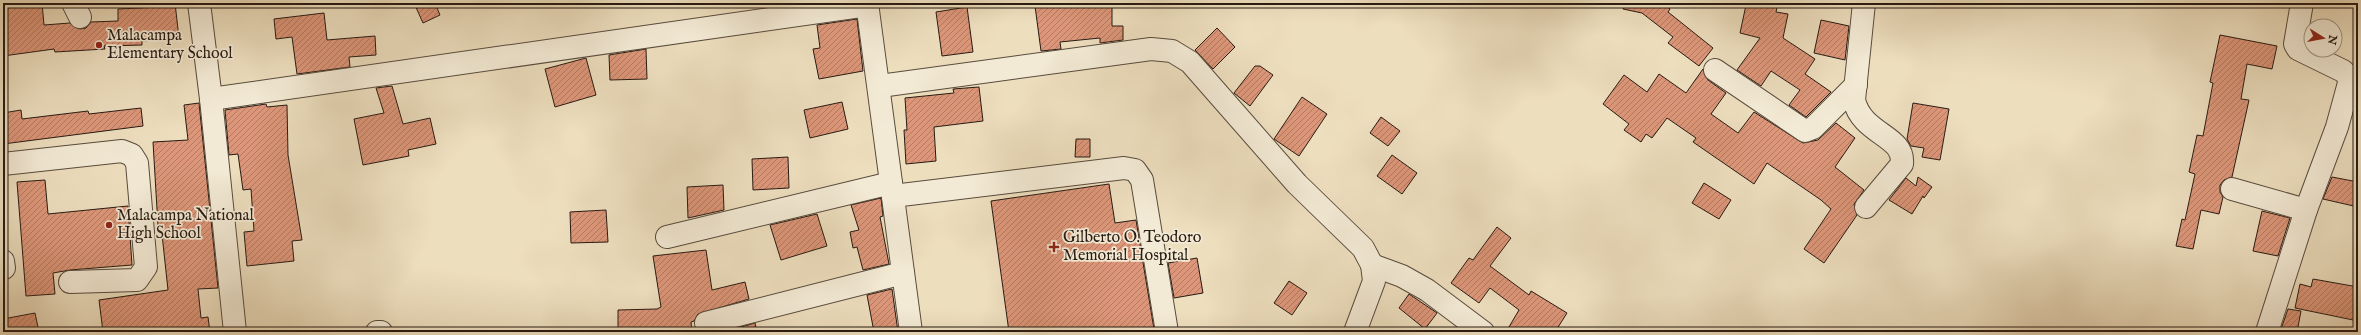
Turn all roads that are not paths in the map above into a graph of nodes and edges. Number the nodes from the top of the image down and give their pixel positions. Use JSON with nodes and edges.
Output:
{"nodes":[{"id":1,"x":199,"y":3,"type":"edge"},
{"id":2,"x":1864,"y":3,"type":"edge"},
{"id":3,"x":2302,"y":3,"type":"edge"},
{"id":4,"x":868,"y":4,"type":"edge"},
{"id":5,"x":1715,"y":70,"type":"dead end"},
{"id":6,"x":2353,"y":74,"type":"edge"},
{"id":7,"x":1856,"y":85,"type":"junction"},
{"id":8,"x":880,"y":86,"type":"junction"},
{"id":9,"x":211,"y":99,"type":"junction"},
{"id":10,"x":3,"y":164,"type":"edge"},
{"id":11,"x":2232,"y":188,"type":"dead end"},
{"id":12,"x":892,"y":189,"type":"junction"},
{"id":13,"x":1866,"y":207,"type":"dead end"},
{"id":14,"x":2306,"y":210,"type":"junction"},
{"id":15,"x":667,"y":237,"type":"dead end"},
{"id":16,"x":1372,"y":265,"type":"junction"},
{"id":17,"x":903,"y":273,"type":"junction"},
{"id":18,"x":70,"y":282,"type":"dead end"},
{"id":19,"x":706,"y":323,"type":"dead end"},
{"id":20,"x":235,"y":332,"type":"edge"},
{"id":21,"x":377,"y":332,"type":"edge"},
{"id":22,"x":381,"y":332,"type":"edge"},
{"id":23,"x":911,"y":332,"type":"edge"},
{"id":24,"x":1167,"y":332,"type":"edge"},
{"id":25,"x":1355,"y":332,"type":"edge"},
{"id":26,"x":1483,"y":332,"type":"edge"},
{"id":27,"x":2267,"y":332,"type":"edge"}],
"edges":[{"from":1,"to":9,"type":"street"},
{"from":2,"to":7,"type":"street"},
{"from":3,"to":6,"type":"street"},
{"from":4,"to":8,"type":"street"},
{"from":4,"to":9,"type":"street"},
{"from":5,"to":7,"type":"street"},
{"from":6,"to":14,"type":"street"},
{"from":7,"to":13,"type":"street"},
{"from":8,"to":12,"type":"street"},
{"from":8,"to":16,"type":"street"},
{"from":9,"to":20,"type":"street"},
{"from":10,"to":18,"type":"street"},
{"from":11,"to":14,"type":"street"},
{"from":12,"to":15,"type":"street"},
{"from":12,"to":17,"type":"street"},
{"from":12,"to":24,"type":"street"},
{"from":14,"to":27,"type":"street"},
{"from":16,"to":25,"type":"street"},
{"from":16,"to":26,"type":"street"},
{"from":17,"to":19,"type":"street"},
{"from":17,"to":23,"type":"street"},
{"from":21,"to":22,"type":"street"}]}
